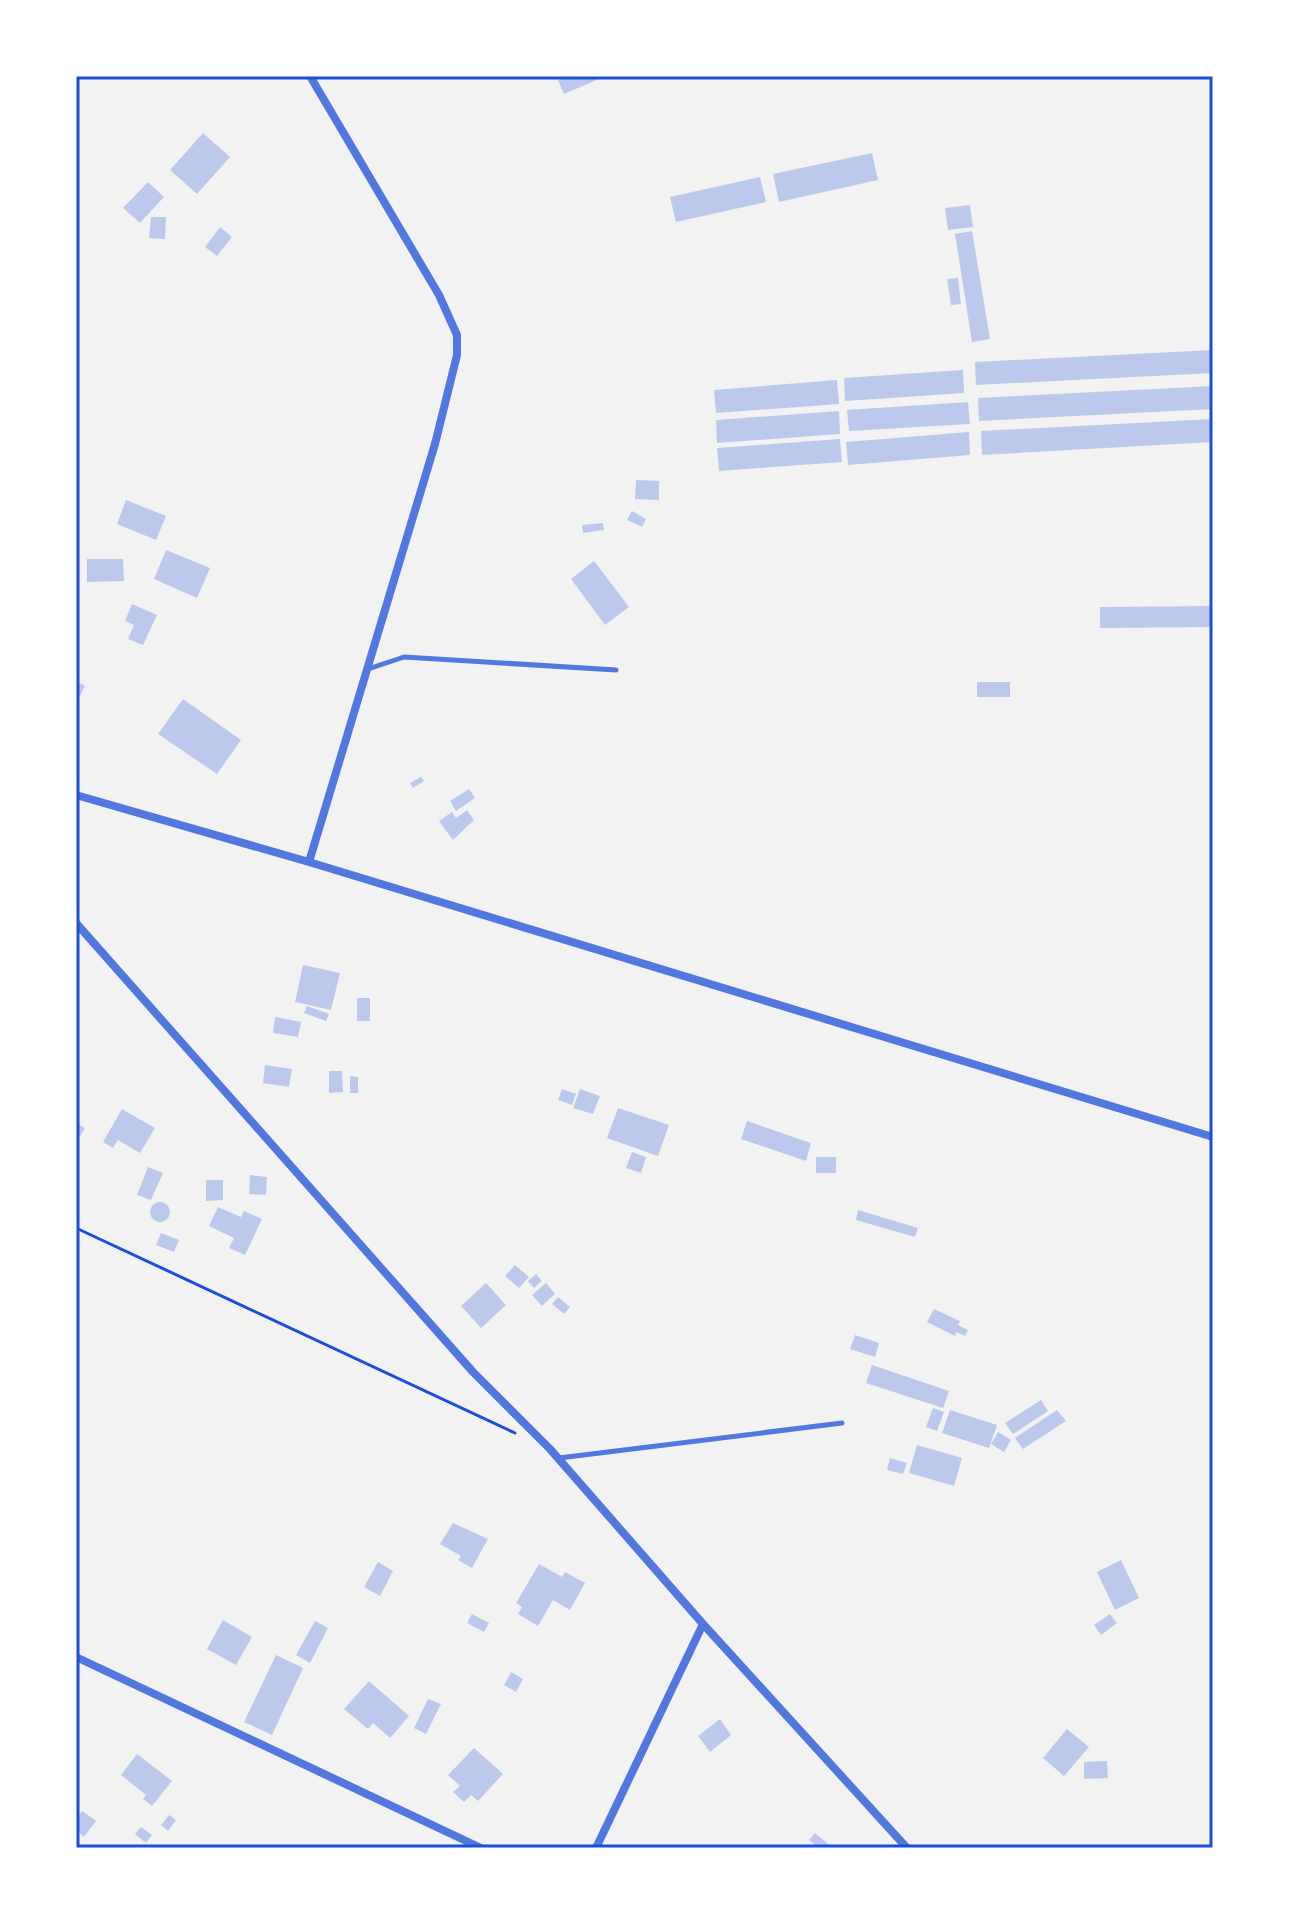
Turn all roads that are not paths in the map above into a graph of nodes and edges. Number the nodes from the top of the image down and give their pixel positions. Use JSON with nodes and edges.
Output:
{"nodes":[{"id":1,"x":310,"y":76,"type":"edge"},
{"id":2,"x":367,"y":669,"type":"junction"},
{"id":3,"x":616,"y":670,"type":"dead end"},
{"id":4,"x":76,"y":795,"type":"edge"},
{"id":5,"x":309,"y":862,"type":"junction"},
{"id":6,"x":76,"y":923,"type":"edge"},
{"id":7,"x":1213,"y":1137,"type":"edge"},
{"id":8,"x":842,"y":1423,"type":"dead end"},
{"id":9,"x":558,"y":1458,"type":"junction"},
{"id":10,"x":703,"y":1624,"type":"junction"},
{"id":11,"x":76,"y":1657,"type":"edge"},
{"id":12,"x":481,"y":1848,"type":"edge"},
{"id":13,"x":596,"y":1848,"type":"edge"},
{"id":14,"x":907,"y":1848,"type":"edge"}],
"edges":[{"from":1,"to":2,"type":"street"},
{"from":2,"to":3,"type":"lane"},
{"from":2,"to":5,"type":"street"},
{"from":4,"to":5,"type":"street"},
{"from":5,"to":7,"type":"street"},
{"from":6,"to":9,"type":"street"},
{"from":8,"to":9,"type":"lane"},
{"from":9,"to":10,"type":"street"},
{"from":10,"to":13,"type":"street"},
{"from":10,"to":14,"type":"street"},
{"from":11,"to":12,"type":"street"}]}
